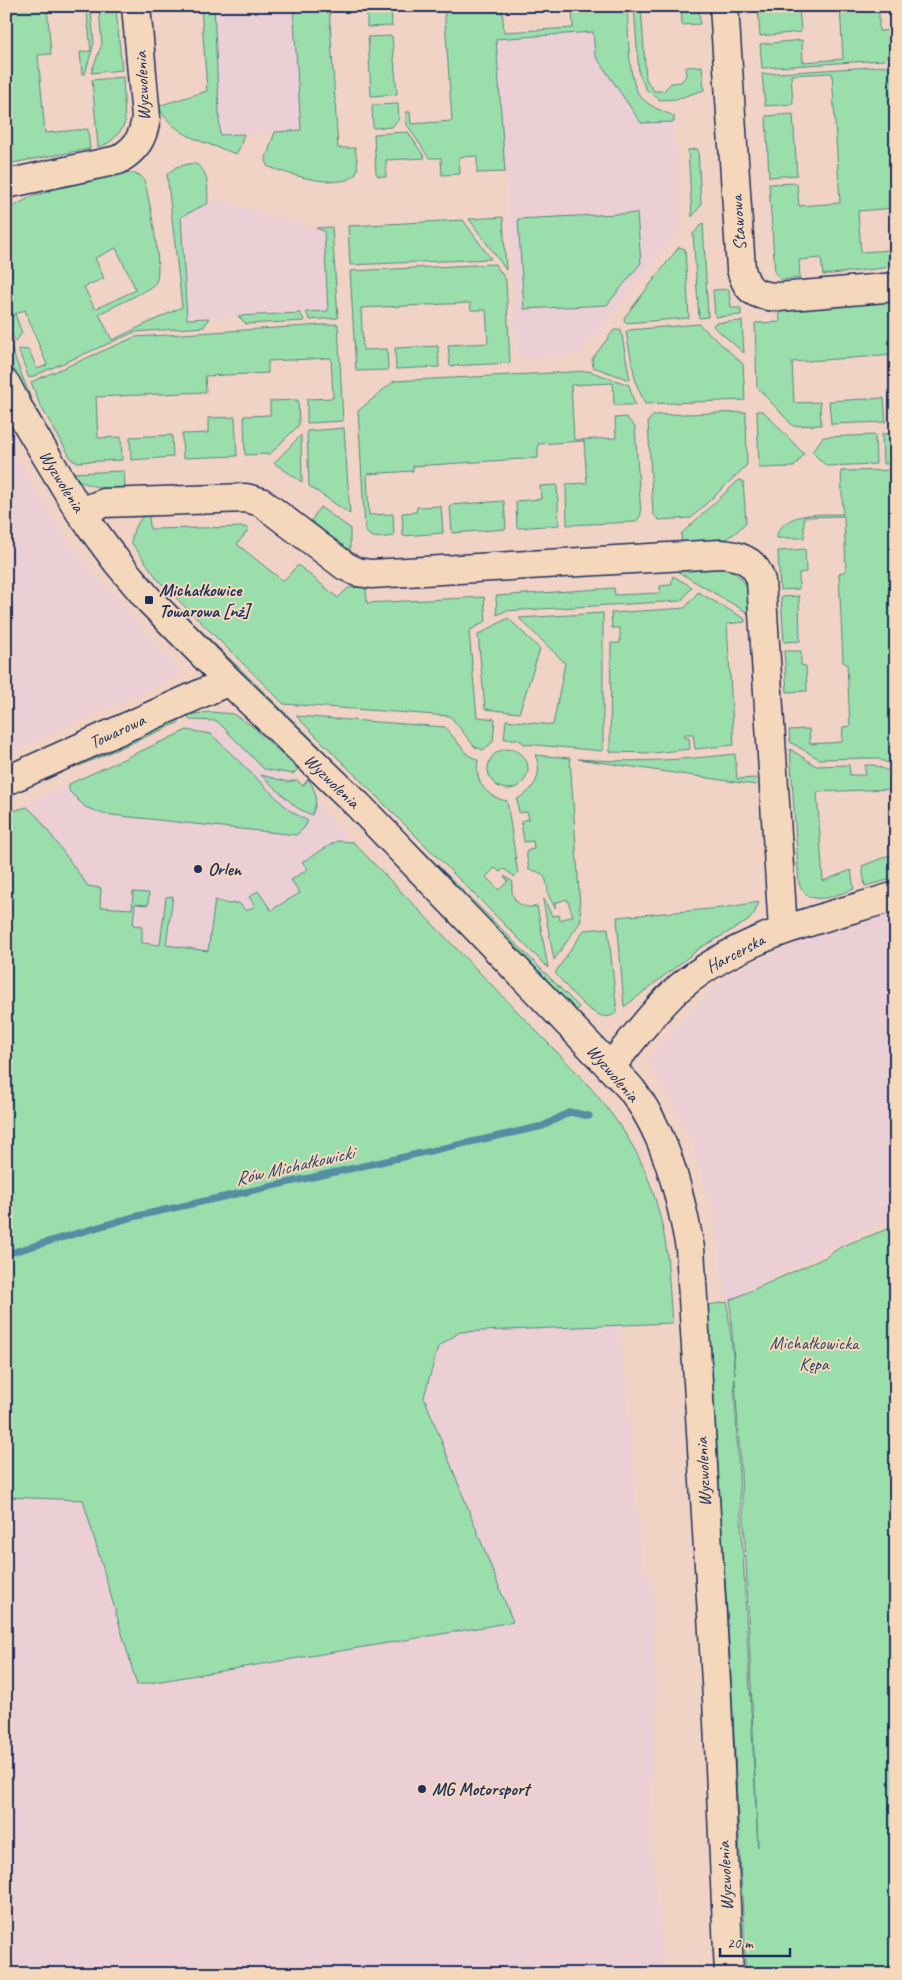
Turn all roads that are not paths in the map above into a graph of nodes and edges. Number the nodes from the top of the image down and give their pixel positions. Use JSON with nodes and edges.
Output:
{"nodes":[{"id":1,"x":136,"y":6,"type":"edge"},
{"id":2,"x":724,"y":6,"type":"edge"},
{"id":3,"x":6,"y":184,"type":"edge"},
{"id":4,"x":896,"y":287,"type":"edge"},
{"id":5,"x":6,"y":384,"type":"edge"},
{"id":6,"x":80,"y":512,"type":"junction"},
{"id":7,"x":229,"y":681,"type":"junction"},
{"id":8,"x":6,"y":782,"type":"edge"},
{"id":9,"x":896,"y":896,"type":"edge"},
{"id":10,"x":783,"y":930,"type":"junction"},
{"id":11,"x":610,"y":1067,"type":"junction"},
{"id":12,"x":729,"y":1974,"type":"edge"}],
"edges":[{"from":1,"to":3,"type":"street","name":"Wyzwolenia"},
{"from":2,"to":4,"type":"street","name":"Stawowa"},
{"from":5,"to":6,"type":"street","name":"Wyzwolenia"},
{"from":6,"to":7,"type":"street","name":"Wyzwolenia"},
{"from":6,"to":10,"type":"street"},
{"from":7,"to":8,"type":"street","name":"Towarowa"},
{"from":7,"to":11,"type":"street","name":"Wyzwolenia"},
{"from":9,"to":10,"type":"street","name":"Harcerska"},
{"from":10,"to":11,"type":"street","name":"Harcerska"},
{"from":11,"to":12,"type":"street","name":"Wyzwolenia"}]}
